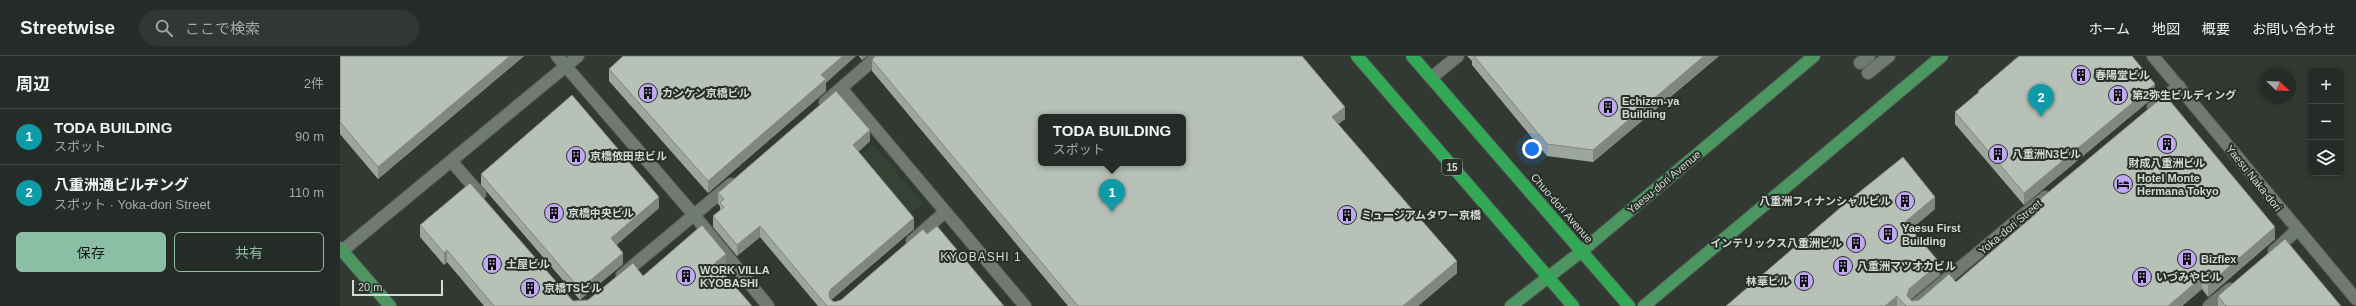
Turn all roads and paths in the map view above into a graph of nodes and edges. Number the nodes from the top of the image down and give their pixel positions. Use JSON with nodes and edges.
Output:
{"nodes":[{"id":1,"x":557,"y":56,"type":"edge"},
{"id":2,"x":578,"y":56,"type":"edge"},
{"id":3,"x":878,"y":56,"type":"edge"},
{"id":4,"x":1357,"y":56,"type":"edge"},
{"id":5,"x":1412,"y":56,"type":"edge"},
{"id":6,"x":1458,"y":56,"type":"edge"},
{"id":7,"x":1814,"y":56,"type":"edge"},
{"id":8,"x":1889,"y":56,"type":"edge"},
{"id":9,"x":1942,"y":56,"type":"edge"},
{"id":10,"x":2153,"y":56,"type":"edge"},
{"id":11,"x":1866,"y":64,"type":"edge"},
{"id":12,"x":566,"y":67,"type":"junction"},
{"id":13,"x":1431,"y":78,"type":"junction"},
{"id":14,"x":2179,"y":86,"type":"junction"},
{"id":15,"x":841,"y":88,"type":"junction"},
{"id":16,"x":817,"y":109,"type":"edge"},
{"id":17,"x":2143,"y":116,"type":"edge"},
{"id":18,"x":452,"y":162,"type":"junction"},
{"id":19,"x":741,"y":175,"type":"edge"},
{"id":20,"x":2052,"y":191,"type":"edge"},
{"id":21,"x":488,"y":204,"type":"edge"},
{"id":22,"x":946,"y":212,"type":"junction"},
{"id":23,"x":694,"y":215,"type":"junction"},
{"id":24,"x":2297,"y":230,"type":"junction"},
{"id":25,"x":905,"y":246,"type":"edge"},
{"id":26,"x":341,"y":249,"type":"edge"},
{"id":27,"x":1582,"y":251,"type":"junction"},
{"id":28,"x":2262,"y":261,"type":"edge"},
{"id":29,"x":1548,"y":278,"type":"junction"},
{"id":30,"x":615,"y":281,"type":"edge"},
{"id":31,"x":2239,"y":281,"type":"edge"},
{"id":32,"x":2356,"y":299,"type":"edge"},
{"id":33,"x":390,"y":306,"type":"edge"},
{"id":34,"x":768,"y":306,"type":"edge"},
{"id":35,"x":1025,"y":306,"type":"edge"},
{"id":36,"x":1511,"y":306,"type":"edge"},
{"id":37,"x":1573,"y":306,"type":"edge"},
{"id":38,"x":1629,"y":306,"type":"edge"},
{"id":39,"x":1644,"y":306,"type":"edge"},
{"id":40,"x":1914,"y":306,"type":"edge"},
{"id":41,"x":2209,"y":306,"type":"edge"}],
"edges":[{"from":1,"to":12,"type":"street"},
{"from":2,"to":12,"type":"street"},
{"from":3,"to":15,"type":"street"},
{"from":4,"to":29,"type":"highway","number":"15"},
{"from":5,"to":13,"type":"highway","name":"Chuo-dori Avenue"},
{"from":6,"to":13,"type":"street"},
{"from":7,"to":27,"type":"main road","name":"Yaesu-dori Avenue"},
{"from":8,"to":11,"type":"street"},
{"from":9,"to":39,"type":"main road"},
{"from":10,"to":14,"type":"street","name":"Yaesu Naka-dori"},
{"from":12,"to":18,"type":"street"},
{"from":12,"to":23,"type":"street"},
{"from":13,"to":27,"type":"highway","name":"Chuo-dori Avenue"},
{"from":14,"to":17,"type":"street"},
{"from":14,"to":24,"type":"street","name":"Yaesu Naka-dori"},
{"from":15,"to":16,"type":"street"},
{"from":15,"to":22,"type":"street"},
{"from":18,"to":21,"type":"street"},
{"from":18,"to":26,"type":"street"},
{"from":19,"to":23,"type":"street"},
{"from":20,"to":40,"type":"street","name":"Yoka-dori Street"},
{"from":22,"to":25,"type":"street"},
{"from":22,"to":35,"type":"street"},
{"from":23,"to":30,"type":"street"},
{"from":23,"to":34,"type":"street"},
{"from":24,"to":28,"type":"street"},
{"from":24,"to":32,"type":"street","name":"Yaesu Naka-dori"},
{"from":26,"to":33,"type":"main road"},
{"from":27,"to":29,"type":"main road","name":"Yaesu-dori Avenue"},
{"from":27,"to":38,"type":"highway","name":"Chuo-dori Avenue"},
{"from":29,"to":36,"type":"main road","name":"Yaesu-dori Avenue"},
{"from":29,"to":37,"type":"highway","number":"15"},
{"from":31,"to":41,"type":"street"}]}
